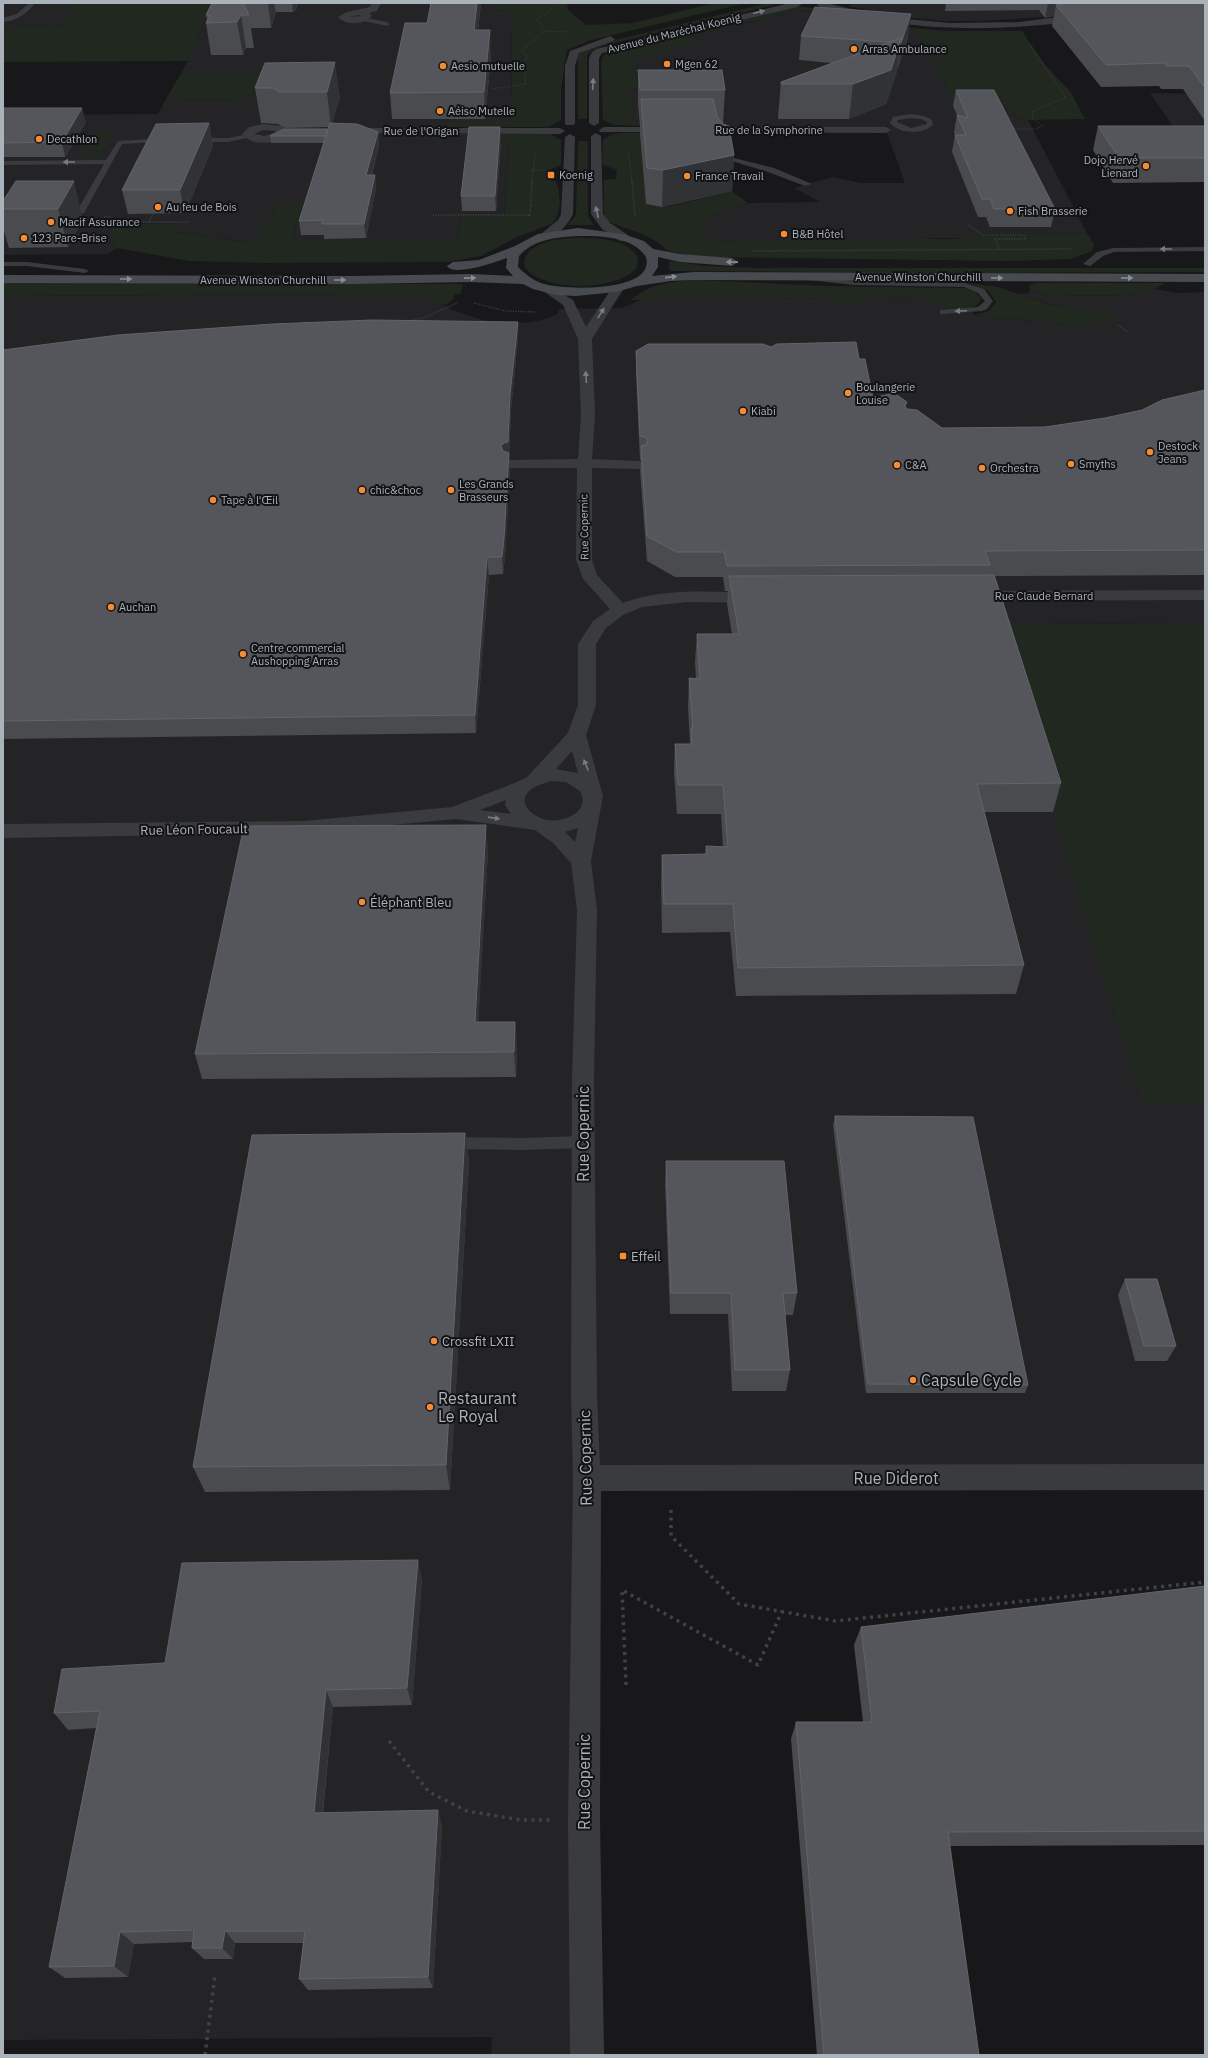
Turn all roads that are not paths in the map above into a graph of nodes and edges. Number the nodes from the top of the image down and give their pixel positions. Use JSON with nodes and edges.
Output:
{"nodes":[{"id":1,"x":32,"y":3,"type":"edge"},
{"id":2,"x":376,"y":3,"type":"edge"},
{"id":3,"x":759,"y":3,"type":"edge"},
{"id":4,"x":796,"y":3,"type":"edge"},
{"id":5,"x":823,"y":3,"type":"edge"},
{"id":6,"x":1094,"y":14,"type":"edge"},
{"id":7,"x":362,"y":16,"type":"joint"},
{"id":8,"x":3,"y":20,"type":"edge"},
{"id":9,"x":387,"y":24,"type":"dead end"},
{"id":10,"x":570,"y":123,"type":"junction"},
{"id":11,"x":594,"y":123,"type":"junction"},
{"id":12,"x":899,"y":127,"type":"junction"},
{"id":13,"x":715,"y":130,"type":"junction"},
{"id":14,"x":886,"y":130,"type":"joint"},
{"id":15,"x":295,"y":131,"type":"edge"},
{"id":16,"x":334,"y":131,"type":"edge"},
{"id":17,"x":600,"y":133,"type":"junction"},
{"id":18,"x":565,"y":134,"type":"junction"},
{"id":19,"x":249,"y":136,"type":"joint"},
{"id":20,"x":108,"y":162,"type":"junction"},
{"id":21,"x":3,"y":163,"type":"edge"},
{"id":22,"x":808,"y":184,"type":"dead end"},
{"id":23,"x":55,"y":214,"type":"edge"},
{"id":24,"x":544,"y":237,"type":"junction"},
{"id":25,"x":624,"y":238,"type":"junction"},
{"id":26,"x":519,"y":249,"type":"junction"},
{"id":27,"x":1205,"y":249,"type":"edge"},
{"id":28,"x":650,"y":252,"type":"junction"},
{"id":29,"x":745,"y":262,"type":"dead end"},
{"id":30,"x":3,"y":264,"type":"edge"},
{"id":31,"x":1071,"y":264,"type":"dead end"},
{"id":32,"x":1087,"y":264,"type":"junction"},
{"id":33,"x":1110,"y":264,"type":"dead end"},
{"id":34,"x":85,"y":270,"type":"junction"},
{"id":35,"x":3,"y":271,"type":"edge"},
{"id":36,"x":792,"y":277,"type":"junction"},
{"id":37,"x":1205,"y":278,"type":"edge"},
{"id":38,"x":3,"y":279,"type":"edge"},
{"id":39,"x":524,"y":280,"type":"junction"},
{"id":40,"x":632,"y":283,"type":"junction"},
{"id":41,"x":545,"y":288,"type":"junction"},
{"id":42,"x":618,"y":288,"type":"junction"},
{"id":43,"x":943,"y":312,"type":"dead end"},
{"id":44,"x":585,"y":339,"type":"junction"},
{"id":45,"x":584,"y":463,"type":"junction"},
{"id":46,"x":510,"y":464,"type":"edge"},
{"id":47,"x":639,"y":465,"type":"dead end"},
{"id":48,"x":1205,"y":595,"type":"edge"},
{"id":49,"x":959,"y":596,"type":"edge"},
{"id":50,"x":776,"y":597,"type":"edge"},
{"id":51,"x":620,"y":610,"type":"junction"},
{"id":52,"x":577,"y":735,"type":"junction"},
{"id":53,"x":527,"y":783,"type":"junction"},
{"id":54,"x":592,"y":803,"type":"junction"},
{"id":55,"x":456,"y":812,"type":"junction"},
{"id":56,"x":537,"y":825,"type":"junction"},
{"id":57,"x":3,"y":831,"type":"edge"},
{"id":58,"x":581,"y":861,"type":"junction"},
{"id":59,"x":435,"y":1142,"type":"edge"},
{"id":60,"x":584,"y":1142,"type":"junction"},
{"id":61,"x":1205,"y":1477,"type":"edge"},
{"id":62,"x":587,"y":1478,"type":"junction"},
{"id":63,"x":587,"y":2055,"type":"edge"}],
"edges":[{"from":1,"to":8,"type":"lane"},
{"from":2,"to":7,"type":"street"},
{"from":3,"to":10,"type":"street","name":"Avenue du Maréchal Koenig"},
{"from":4,"to":5,"type":"street","name":"Avenue du Maréchal Koenig"},
{"from":11,"to":4,"type":"street","name":"Avenue du Maréchal Koenig","one_way":true},
{"from":5,"to":6,"type":"street","name":"Avenue du Maréchal Koenig"},
{"from":7,"to":9,"type":"lane"},
{"from":10,"to":11,"type":"street"},
{"from":10,"to":18,"type":"street"},
{"from":11,"to":17,"type":"street"},
{"from":12,"to":12,"type":"lane"},
{"from":12,"to":14,"type":"lane"},
{"from":13,"to":14,"type":"street","name":"Rue de la Symphorine"},
{"from":13,"to":17,"type":"street","name":"Rue de la Symphorine"},
{"from":13,"to":22,"type":"lane"},
{"from":15,"to":19,"type":"street"},
{"from":16,"to":18,"type":"street","name":"Rue de l'Origan"},
{"from":17,"to":18,"type":"street","name":"Rue de la Symphorine"},
{"from":25,"to":17,"type":"street","one_way":true},
{"from":18,"to":24,"type":"street"},
{"from":19,"to":20,"type":"lane"},
{"from":20,"to":21,"type":"lane","one_way":true},
{"from":20,"to":23,"type":"lane"},
{"from":24,"to":25,"type":"main road","name":"Avenue Winston Churchill"},
{"from":24,"to":26,"type":"main road","name":"Avenue Winston Churchill"},
{"from":25,"to":28,"type":"main road","name":"Avenue Winston Churchill"},
{"from":26,"to":34,"type":"main road","name":"Avenue Winston Churchill"},
{"from":26,"to":39,"type":"main road"},
{"from":27,"to":32,"type":"lane","one_way":true},
{"from":29,"to":28,"type":"main road","one_way":true},
{"from":28,"to":40,"type":"main road"},
{"from":30,"to":34,"type":"lane"},
{"from":31,"to":32,"type":"main road"},
{"from":32,"to":33,"type":"main road"},
{"from":34,"to":35,"type":"main road","name":"Avenue Winston Churchill"},
{"from":36,"to":37,"type":"main road","name":"Avenue Winston Churchill","one_way":true},
{"from":40,"to":36,"type":"main road","name":"Avenue Winston Churchill","one_way":true},
{"from":36,"to":43,"type":"lane","one_way":true},
{"from":38,"to":39,"type":"main road","name":"Avenue Winston Churchill","one_way":true},
{"from":39,"to":41,"type":"main road"},
{"from":40,"to":42,"type":"main road"},
{"from":41,"to":42,"type":"main road"},
{"from":41,"to":44,"type":"street"},
{"from":44,"to":42,"type":"street","one_way":true},
{"from":45,"to":44,"type":"street","name":"Rue Copernic","one_way":true},
{"from":45,"to":46,"type":"street"},
{"from":45,"to":47,"type":"street"},
{"from":45,"to":51,"type":"street","name":"Rue Copernic"},
{"from":48,"to":49,"type":"street","name":"Rue Claude Bernard"},
{"from":50,"to":51,"type":"street"},
{"from":51,"to":52,"type":"street"},
{"from":52,"to":53,"type":"street"},
{"from":54,"to":52,"type":"street","name":"Rue Copernic","one_way":true},
{"from":53,"to":54,"type":"street"},
{"from":53,"to":55,"type":"street","name":"Rue Léon Foucault"},
{"from":53,"to":56,"type":"street"},
{"from":54,"to":56,"type":"street"},
{"from":54,"to":58,"type":"street","name":"Rue Copernic"},
{"from":55,"to":56,"type":"street","name":"Rue Léon Foucault","one_way":true},
{"from":55,"to":57,"type":"street","name":"Rue Léon Foucault"},
{"from":56,"to":58,"type":"street"},
{"from":58,"to":60,"type":"street","name":"Rue Copernic"},
{"from":59,"to":60,"type":"lane"},
{"from":60,"to":62,"type":"street","name":"Rue Copernic"},
{"from":61,"to":62,"type":"street","name":"Rue Diderot"},
{"from":62,"to":63,"type":"street","name":"Rue Copernic"}]}
